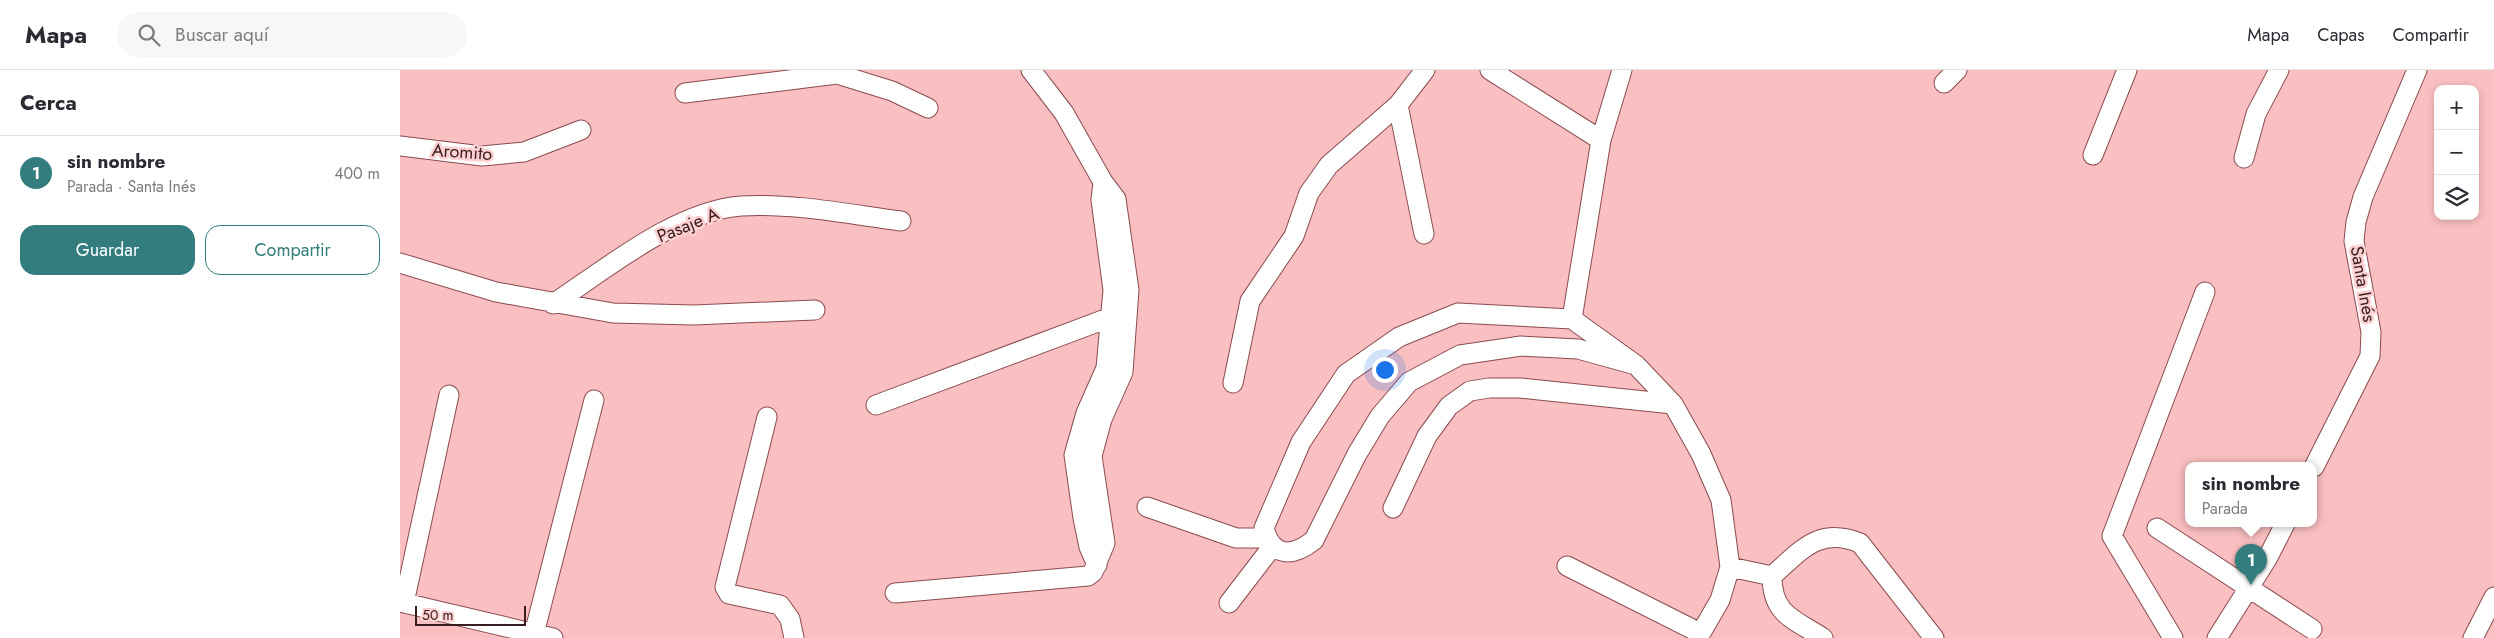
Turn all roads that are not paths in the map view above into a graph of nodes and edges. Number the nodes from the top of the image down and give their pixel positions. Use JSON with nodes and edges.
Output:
{"nodes":[{"id":1,"x":1031,"y":70,"type":"edge"},
{"id":2,"x":1425,"y":70,"type":"edge"},
{"id":3,"x":1490,"y":70,"type":"edge"},
{"id":4,"x":1622,"y":70,"type":"edge"},
{"id":5,"x":2128,"y":70,"type":"edge"},
{"id":6,"x":2279,"y":70,"type":"edge"},
{"id":7,"x":2416,"y":70,"type":"edge"},
{"id":8,"x":837,"y":72,"type":"edge"},
{"id":9,"x":685,"y":93,"type":"dead end"},
{"id":10,"x":1398,"y":105,"type":"junction"},
{"id":11,"x":928,"y":108,"type":"dead end"},
{"id":12,"x":581,"y":130,"type":"dead end"},
{"id":13,"x":1601,"y":140,"type":"junction"},
{"id":14,"x":400,"y":146,"type":"edge"},
{"id":15,"x":2093,"y":154,"type":"dead end"},
{"id":16,"x":2244,"y":158,"type":"dead end"},
{"id":17,"x":1103,"y":182,"type":"junction"},
{"id":18,"x":901,"y":221,"type":"dead end"},
{"id":19,"x":1424,"y":234,"type":"dead end"},
{"id":20,"x":400,"y":263,"type":"edge"},
{"id":21,"x":2205,"y":292,"type":"dead end"},
{"id":22,"x":552,"y":304,"type":"junction"},
{"id":23,"x":816,"y":310,"type":"dead end"},
{"id":24,"x":1112,"y":317,"type":"junction"},
{"id":25,"x":1572,"y":319,"type":"junction"},
{"id":26,"x":1636,"y":365,"type":"junction"},
{"id":27,"x":1233,"y":383,"type":"dead end"},
{"id":28,"x":450,"y":395,"type":"dead end"},
{"id":29,"x":594,"y":400,"type":"dead end"},
{"id":30,"x":1673,"y":404,"type":"junction"},
{"id":31,"x":876,"y":405,"type":"dead end"},
{"id":32,"x":767,"y":417,"type":"dead end"},
{"id":33,"x":2317,"y":462,"type":"edge"},
{"id":34,"x":1147,"y":507,"type":"dead end"},
{"id":35,"x":1393,"y":508,"type":"dead end"},
{"id":36,"x":2283,"y":527,"type":"edge"},
{"id":37,"x":2157,"y":528,"type":"dead end"},
{"id":38,"x":1270,"y":543,"type":"junction"},
{"id":39,"x":1097,"y":564,"type":"junction"},
{"id":40,"x":1567,"y":566,"type":"dead end"},
{"id":41,"x":1730,"y":566,"type":"junction"},
{"id":42,"x":1772,"y":576,"type":"junction"},
{"id":43,"x":2249,"y":587,"type":"junction"},
{"id":44,"x":895,"y":593,"type":"dead end"},
{"id":45,"x":2494,"y":597,"type":"edge"},
{"id":46,"x":402,"y":602,"type":"edge"},
{"id":47,"x":1229,"y":603,"type":"dead end"},
{"id":48,"x":2312,"y":629,"type":"dead end"},
{"id":49,"x":478,"y":630,"type":"edge"},
{"id":50,"x":534,"y":634,"type":"junction"},
{"id":51,"x":1699,"y":636,"type":"edge"},
{"id":52,"x":553,"y":638,"type":"edge"},
{"id":53,"x":794,"y":638,"type":"edge"},
{"id":54,"x":1824,"y":638,"type":"edge"},
{"id":55,"x":1934,"y":638,"type":"edge"},
{"id":56,"x":2173,"y":638,"type":"edge"},
{"id":57,"x":2217,"y":638,"type":"edge"},
{"id":58,"x":2473,"y":638,"type":"edge"}],
"edges":[{"from":1,"to":17,"type":"street"},
{"from":2,"to":10,"type":"street"},
{"from":3,"to":13,"type":"street"},
{"from":4,"to":13,"type":"street"},
{"from":5,"to":15,"type":"street"},
{"from":6,"to":16,"type":"street"},
{"from":7,"to":33,"type":"street","name":"Santa Inés"},
{"from":8,"to":9,"type":"street"},
{"from":8,"to":11,"type":"street"},
{"from":10,"to":19,"type":"street"},
{"from":10,"to":27,"type":"street"},
{"from":12,"to":14,"type":"street","name":"Aromito"},
{"from":13,"to":25,"type":"street"},
{"from":17,"to":24,"type":"street"},
{"from":17,"to":39,"type":"street"},
{"from":18,"to":22,"type":"street","name":"Pasaje A"},
{"from":20,"to":22,"type":"street"},
{"from":21,"to":56,"type":"street"},
{"from":22,"to":23,"type":"street"},
{"from":24,"to":31,"type":"street"},
{"from":24,"to":39,"type":"street"},
{"from":25,"to":26,"type":"street"},
{"from":25,"to":38,"type":"street"},
{"from":26,"to":30,"type":"street"},
{"from":26,"to":38,"type":"street"},
{"from":28,"to":46,"type":"street"},
{"from":29,"to":50,"type":"street"},
{"from":30,"to":35,"type":"street"},
{"from":30,"to":41,"type":"street"},
{"from":32,"to":53,"type":"street"},
{"from":34,"to":38,"type":"street"},
{"from":36,"to":43,"type":"street"},
{"from":37,"to":43,"type":"street"},
{"from":38,"to":47,"type":"street"},
{"from":39,"to":44,"type":"street"},
{"from":40,"to":51,"type":"street"},
{"from":41,"to":42,"type":"street"},
{"from":41,"to":51,"type":"street"},
{"from":42,"to":54,"type":"street"},
{"from":42,"to":55,"type":"street"},
{"from":43,"to":48,"type":"street"},
{"from":43,"to":57,"type":"street"},
{"from":45,"to":58,"type":"street"},
{"from":46,"to":49,"type":"street"},
{"from":49,"to":50,"type":"street"},
{"from":50,"to":52,"type":"street"}]}
